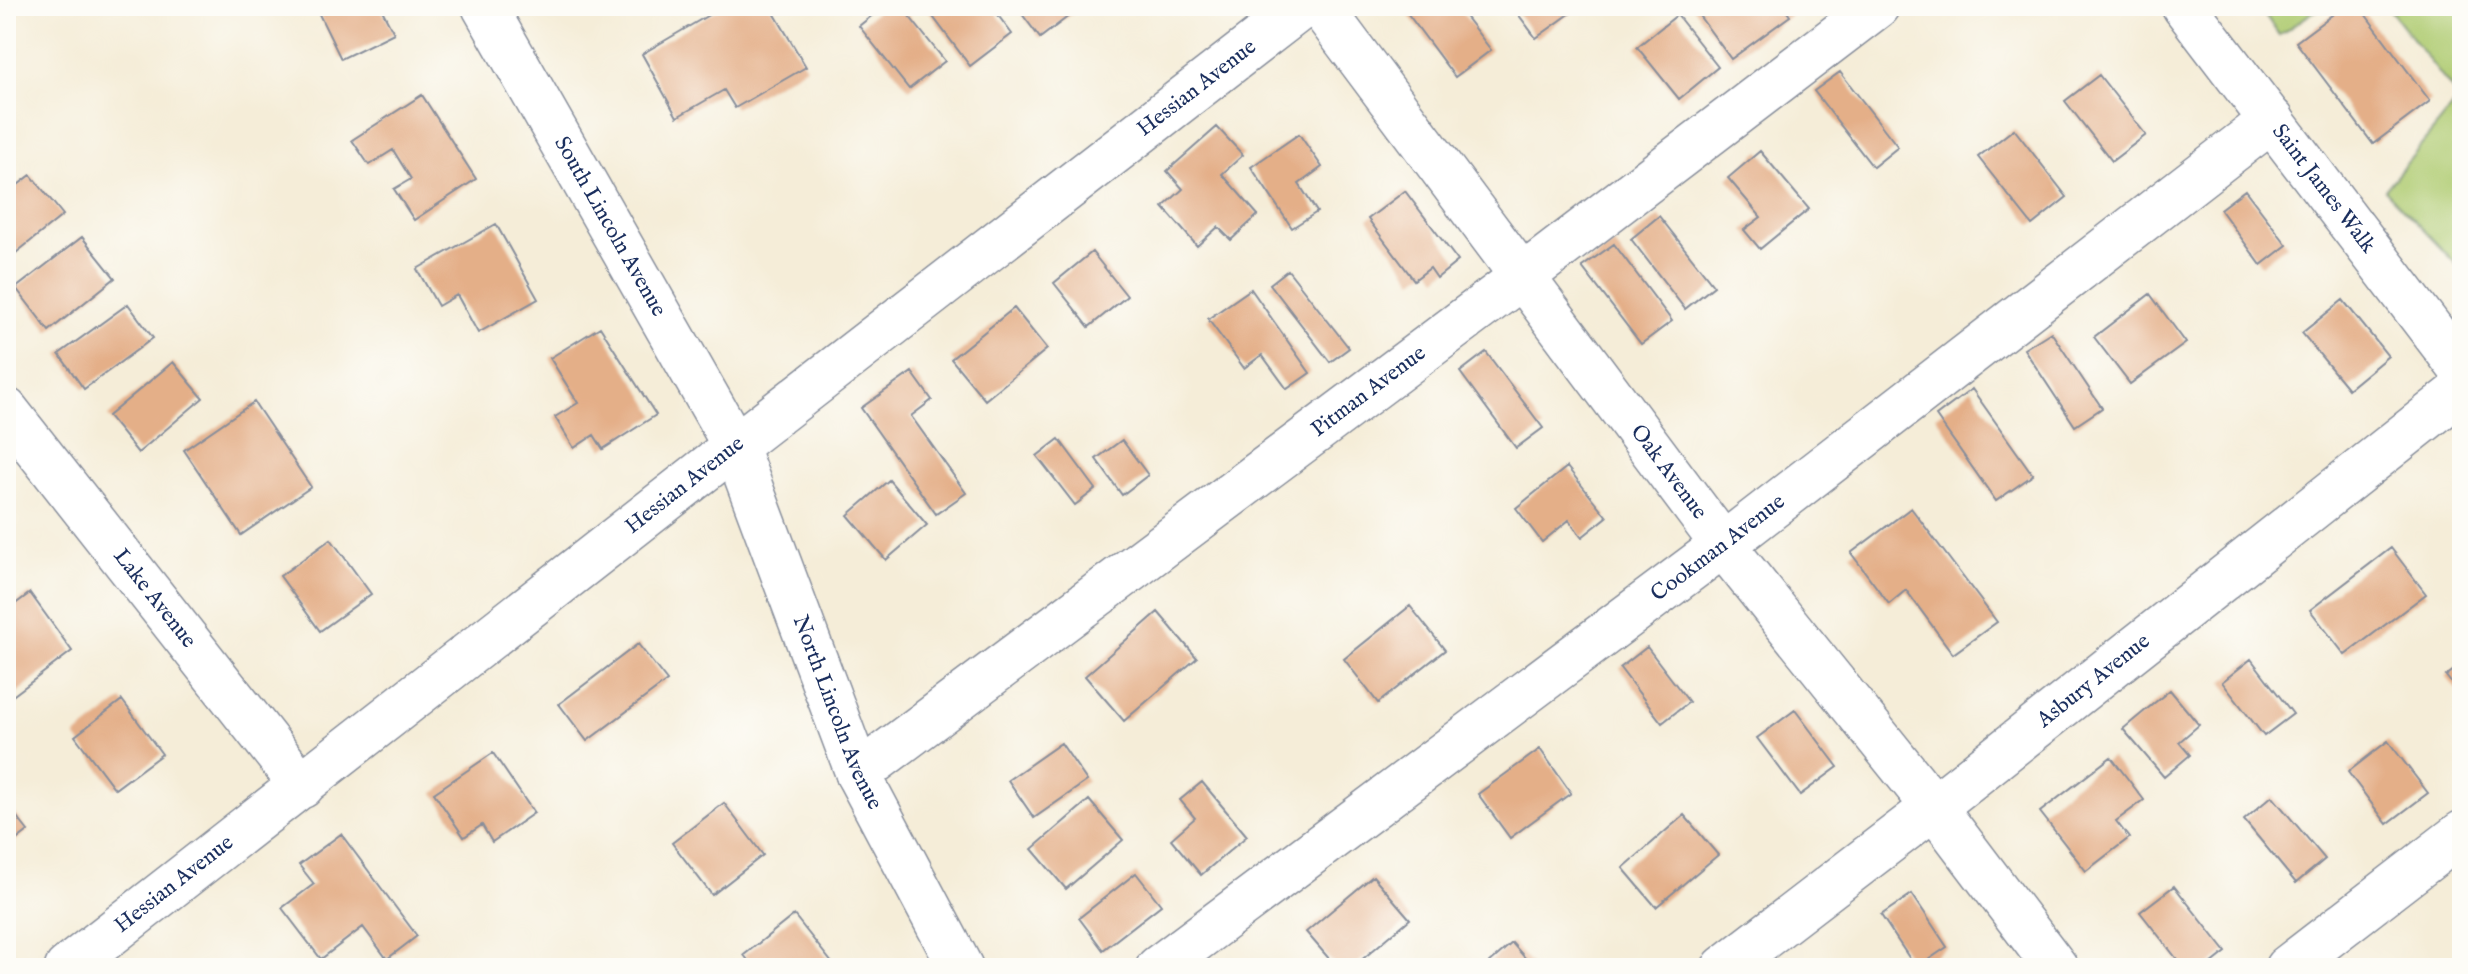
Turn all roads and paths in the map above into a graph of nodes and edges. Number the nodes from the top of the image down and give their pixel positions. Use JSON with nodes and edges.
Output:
{"nodes":[{"id":1,"x":484,"y":6,"type":"edge"},
{"id":2,"x":1303,"y":6,"type":"edge"},
{"id":3,"x":1320,"y":6,"type":"edge"},
{"id":4,"x":1877,"y":6,"type":"edge"},
{"id":5,"x":2184,"y":6,"type":"edge"},
{"id":6,"x":2272,"y":120,"type":"junction"},
{"id":7,"x":1523,"y":276,"type":"junction"},
{"id":8,"x":2462,"y":370,"type":"edge"},
{"id":9,"x":2462,"y":390,"type":"edge"},
{"id":10,"x":6,"y":410,"type":"edge"},
{"id":11,"x":735,"y":446,"type":"junction"},
{"id":12,"x":1723,"y":545,"type":"junction"},
{"id":13,"x":858,"y":774,"type":"junction"},
{"id":14,"x":302,"y":786,"type":"junction"},
{"id":15,"x":1934,"y":807,"type":"junction"},
{"id":16,"x":2462,"y":833,"type":"edge"},
{"id":17,"x":67,"y":968,"type":"edge"},
{"id":18,"x":961,"y":968,"type":"edge"},
{"id":19,"x":1158,"y":968,"type":"edge"},
{"id":20,"x":1724,"y":968,"type":"edge"},
{"id":21,"x":2056,"y":968,"type":"edge"},
{"id":22,"x":2287,"y":968,"type":"edge"}],
"edges":[{"from":1,"to":11,"type":"street","name":"South Lincoln Avenue"},
{"from":2,"to":11,"type":"street","name":"Hessian Avenue"},
{"from":3,"to":7,"type":"street","name":"Oak Avenue"},
{"from":4,"to":7,"type":"street","name":"Pitman Avenue"},
{"from":5,"to":6,"type":"street","name":"Saint James Walk"},
{"from":6,"to":8,"type":"street","name":"Saint James Walk"},
{"from":6,"to":12,"type":"street","name":"Cookman Avenue"},
{"from":7,"to":12,"type":"street","name":"Oak Avenue"},
{"from":7,"to":13,"type":"street","name":"Pitman Avenue"},
{"from":9,"to":15,"type":"street","name":"Asbury Avenue"},
{"from":10,"to":14,"type":"street","name":"Lake Avenue"},
{"from":11,"to":13,"type":"street","name":"North Lincoln Avenue"},
{"from":11,"to":14,"type":"street","name":"Hessian Avenue"},
{"from":12,"to":15,"type":"street","name":"Oak Avenue"},
{"from":12,"to":19,"type":"street","name":"Cookman Avenue"},
{"from":13,"to":18,"type":"street","name":"North Lincoln Avenue"},
{"from":14,"to":17,"type":"street","name":"Hessian Avenue"},
{"from":15,"to":20,"type":"street","name":"Asbury Avenue"},
{"from":15,"to":21,"type":"street","name":"Oak Avenue"},
{"from":16,"to":22,"type":"street"}]}
